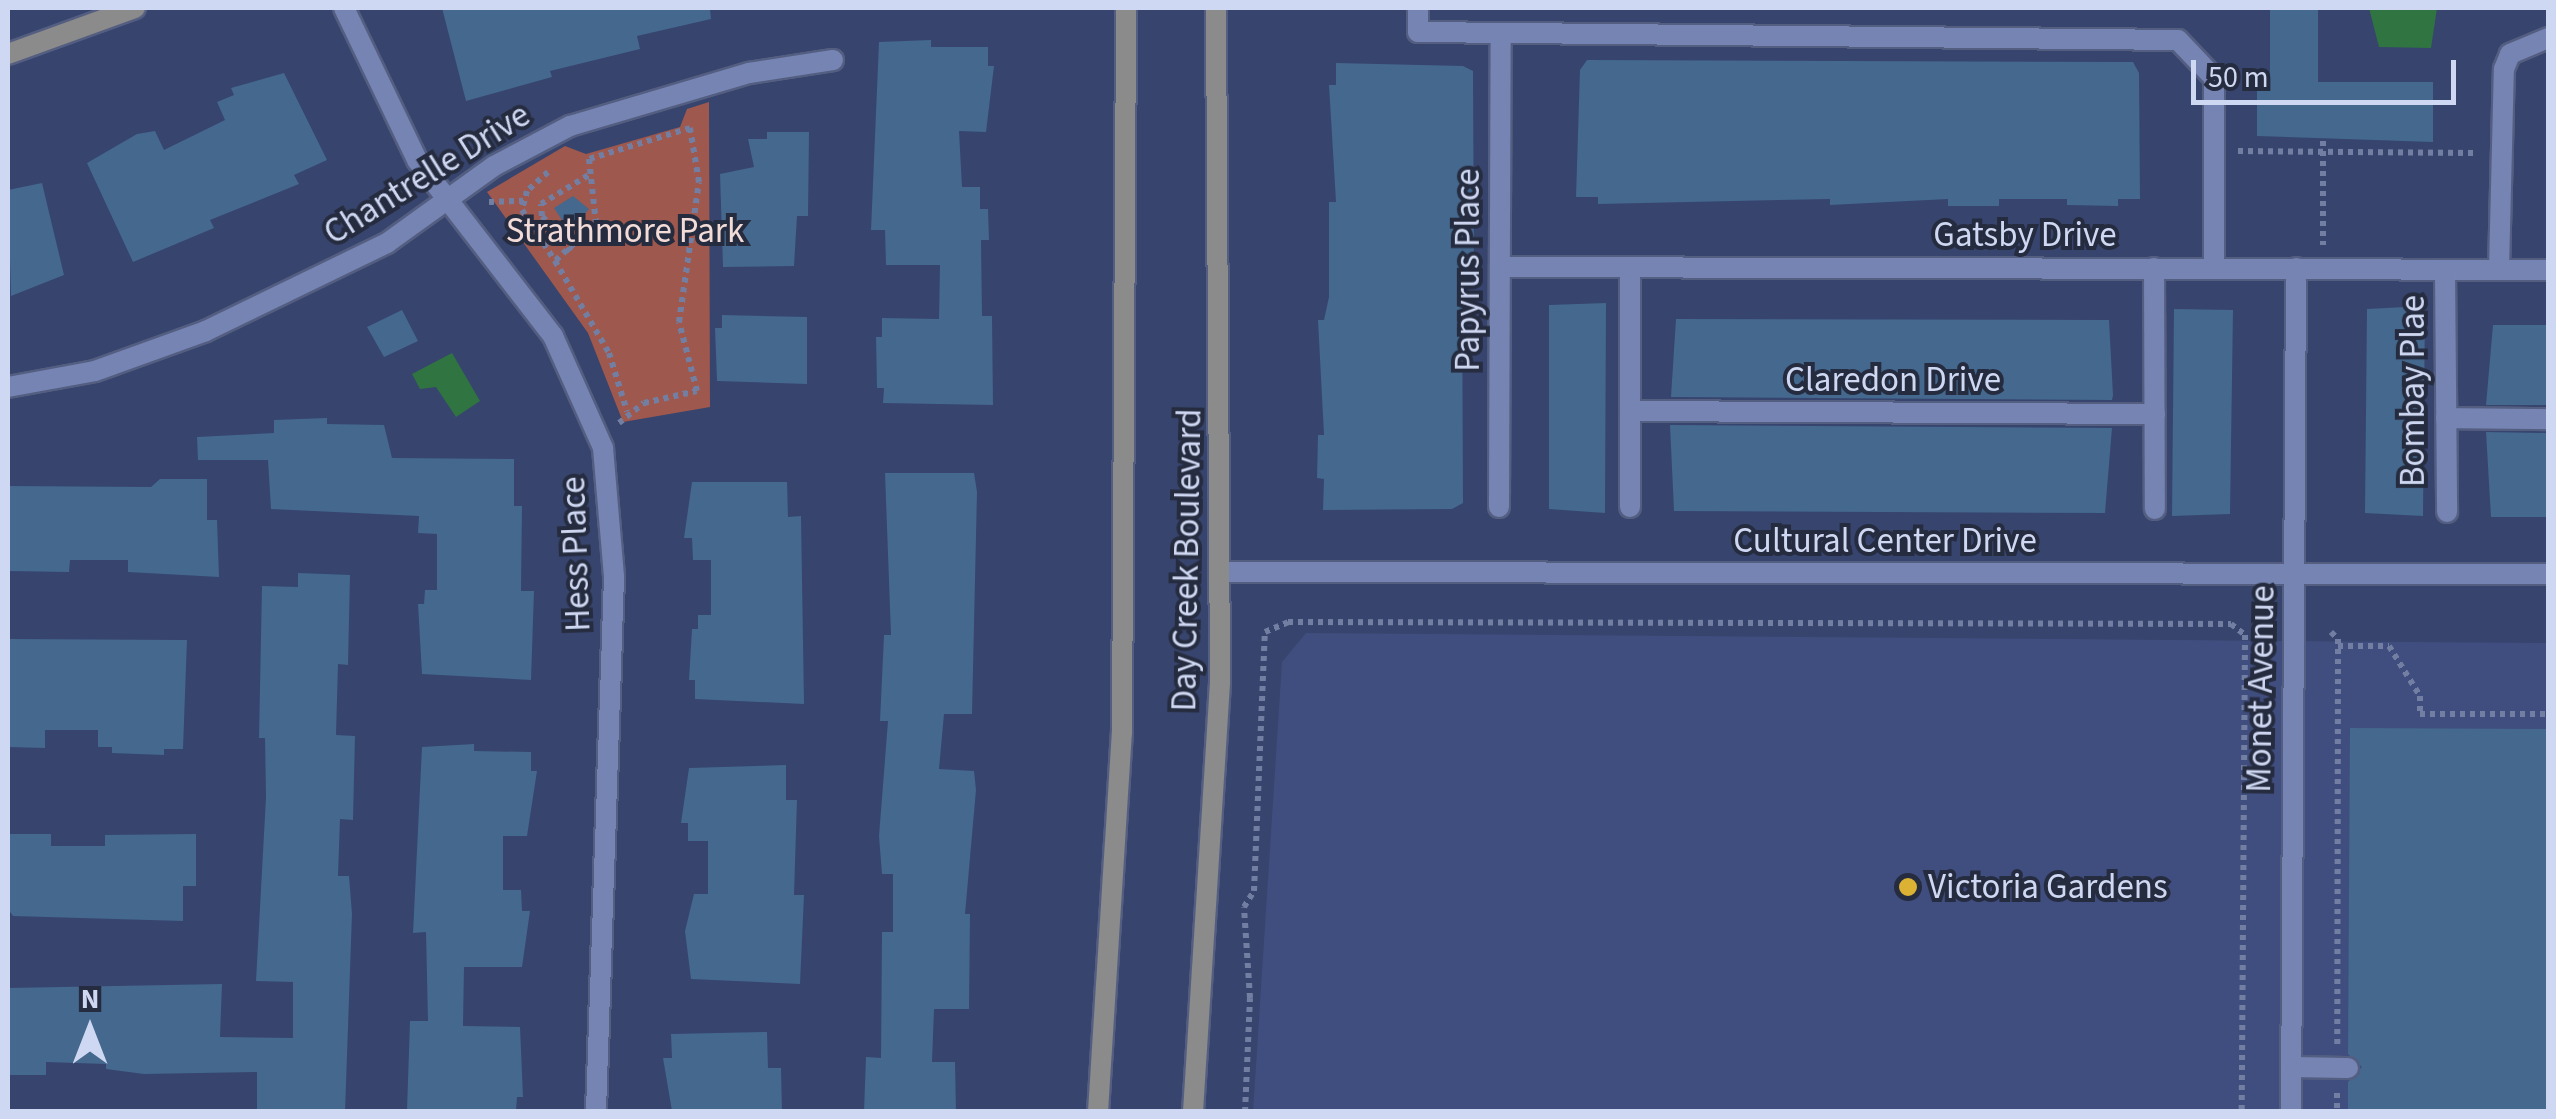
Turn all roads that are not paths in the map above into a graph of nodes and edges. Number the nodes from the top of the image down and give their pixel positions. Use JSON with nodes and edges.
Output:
{"nodes":[{"id":1,"x":135,"y":8,"type":"edge"},
{"id":2,"x":344,"y":8,"type":"edge"},
{"id":3,"x":1126,"y":8,"type":"edge"},
{"id":4,"x":1216,"y":8,"type":"edge"},
{"id":5,"x":1418,"y":8,"type":"edge"},
{"id":6,"x":1501,"y":33,"type":"junction"},
{"id":7,"x":2548,"y":38,"type":"edge"},
{"id":8,"x":8,"y":54,"type":"edge"},
{"id":9,"x":833,"y":60,"type":"dead end"},
{"id":10,"x":447,"y":204,"type":"junction"},
{"id":11,"x":1502,"y":266,"type":"junction"},
{"id":12,"x":1630,"y":267,"type":"junction"},
{"id":13,"x":2214,"y":267,"type":"junction"},
{"id":14,"x":2154,"y":268,"type":"junction"},
{"id":15,"x":2296,"y":268,"type":"junction"},
{"id":16,"x":2445,"y":270,"type":"junction"},
{"id":17,"x":2498,"y":270,"type":"junction"},
{"id":18,"x":2548,"y":270,"type":"edge"},
{"id":19,"x":8,"y":387,"type":"edge"},
{"id":20,"x":1631,"y":411,"type":"junction"},
{"id":21,"x":2155,"y":414,"type":"junction"},
{"id":22,"x":2446,"y":418,"type":"junction"},
{"id":23,"x":2548,"y":419,"type":"edge"},
{"id":24,"x":1499,"y":507,"type":"dead end"},
{"id":25,"x":1630,"y":508,"type":"dead end"},
{"id":26,"x":2156,"y":509,"type":"dead end"},
{"id":27,"x":2447,"y":512,"type":"dead end"},
{"id":28,"x":1222,"y":572,"type":"junction"},
{"id":29,"x":2548,"y":574,"type":"edge"},
{"id":30,"x":2295,"y":575,"type":"junction"},
{"id":31,"x":2291,"y":1067,"type":"junction"},
{"id":32,"x":2343,"y":1068,"type":"road end"},
{"id":33,"x":596,"y":1112,"type":"edge"},
{"id":34,"x":1098,"y":1112,"type":"edge"},
{"id":35,"x":1193,"y":1112,"type":"edge"},
{"id":36,"x":2291,"y":1112,"type":"edge"}],
"edges":[{"from":1,"to":8,"type":"main road"},
{"from":2,"to":10,"type":"street","name":"Hess Place"},
{"from":3,"to":34,"type":"main road","name":"Day Creek Boulevard"},
{"from":4,"to":28,"type":"main road","name":"Day Creek Boulevard"},
{"from":5,"to":6,"type":"street"},
{"from":6,"to":11,"type":"street","name":"Papyrus Place"},
{"from":6,"to":13,"type":"street"},
{"from":7,"to":17,"type":"street"},
{"from":9,"to":10,"type":"street","name":"Chantrelle Drive"},
{"from":10,"to":19,"type":"street","name":"Chantrelle Drive"},
{"from":10,"to":33,"type":"street","name":"Hess Place"},
{"from":11,"to":12,"type":"street","name":"Gatsby Drive"},
{"from":11,"to":24,"type":"street","name":"Papyrus Place"},
{"from":12,"to":14,"type":"street","name":"Gatsby Drive"},
{"from":12,"to":20,"type":"street"},
{"from":13,"to":14,"type":"street","name":"Gatsby Drive"},
{"from":13,"to":15,"type":"street","name":"Gatsby Drive"},
{"from":14,"to":21,"type":"street"},
{"from":15,"to":16,"type":"street","name":"Gatsby Drive"},
{"from":15,"to":30,"type":"street","name":"Monet Avenue"},
{"from":16,"to":17,"type":"street","name":"Gatsby Drive"},
{"from":16,"to":22,"type":"street","name":"Bombay Plae"},
{"from":17,"to":18,"type":"street","name":"Gatsby Drive"},
{"from":20,"to":21,"type":"street","name":"Claredon Drive"},
{"from":20,"to":25,"type":"street"},
{"from":21,"to":26,"type":"street"},
{"from":22,"to":23,"type":"street"},
{"from":22,"to":27,"type":"street","name":"Bombay Plae"},
{"from":28,"to":30,"type":"street","name":"Cultural Center Drive"},
{"from":28,"to":35,"type":"main road","name":"Day Creek Boulevard"},
{"from":29,"to":30,"type":"street","name":"Cultural Center Drive"},
{"from":30,"to":31,"type":"street","name":"Monet Avenue"},
{"from":31,"to":32,"type":"street"},
{"from":31,"to":36,"type":"street","name":"Monet Avenue"}]}
